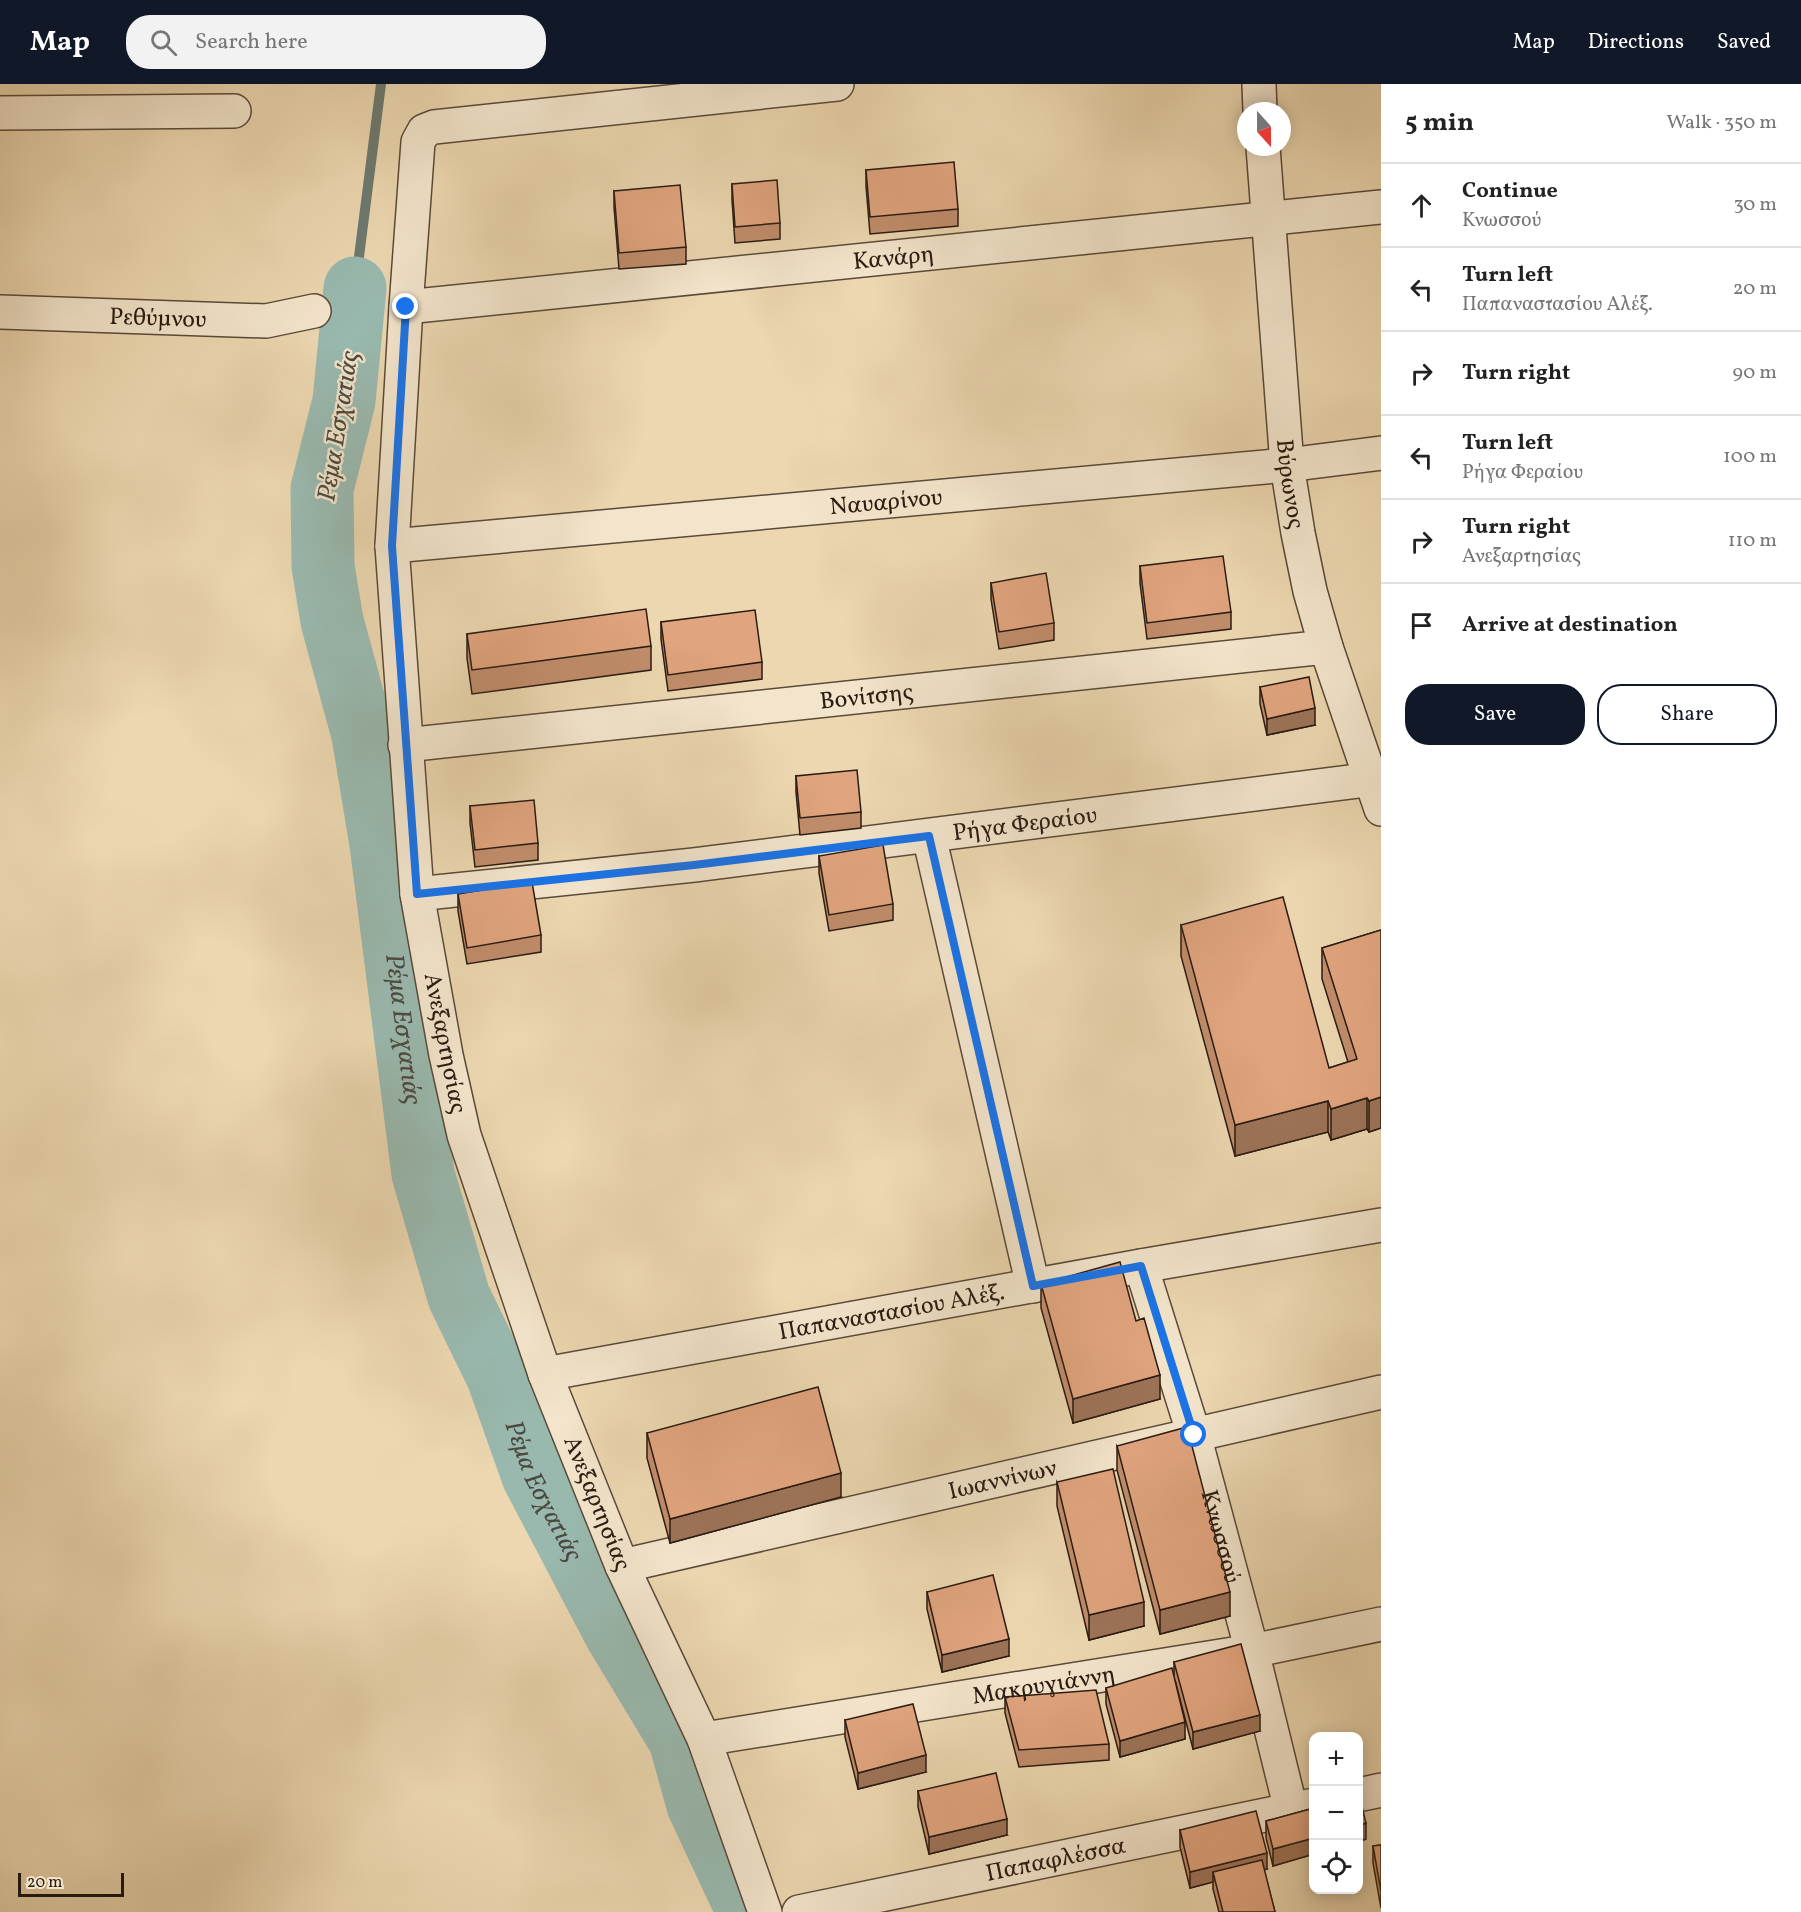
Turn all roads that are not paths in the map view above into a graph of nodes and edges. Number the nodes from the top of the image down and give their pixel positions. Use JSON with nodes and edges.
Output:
{"nodes":[{"id":1,"x":837,"y":84,"type":"edge"},
{"id":2,"x":1259,"y":84,"type":"edge"},
{"id":3,"x":1260,"y":102,"type":"edge"},
{"id":4,"x":234,"y":111,"type":"dead end"},
{"id":5,"x":0,"y":113,"type":"edge"},
{"id":6,"x":1263,"y":156,"type":"edge"},
{"id":7,"x":1381,"y":207,"type":"edge"},
{"id":8,"x":1267,"y":220,"type":"junction"},
{"id":9,"x":406,"y":307,"type":"junction"},
{"id":10,"x":314,"y":311,"type":"dead end"},
{"id":11,"x":0,"y":312,"type":"edge"},
{"id":12,"x":1381,"y":453,"type":"edge"},
{"id":13,"x":1287,"y":465,"type":"junction"},
{"id":14,"x":392,"y":546,"type":"junction"},
{"id":15,"x":1326,"y":647,"type":"junction"},
{"id":16,"x":405,"y":745,"type":"junction"},
{"id":17,"x":1378,"y":789,"type":"edge"},
{"id":18,"x":929,"y":836,"type":"junction"},
{"id":19,"x":417,"y":894,"type":"junction"},
{"id":20,"x":1381,"y":1225,"type":"edge"},
{"id":21,"x":1141,"y":1266,"type":"junction"},
{"id":22,"x":1033,"y":1286,"type":"junction"},
{"id":23,"x":545,"y":1374,"type":"junction"},
{"id":24,"x":1381,"y":1392,"type":"edge"},
{"id":25,"x":1194,"y":1435,"type":"junction"},
{"id":26,"x":622,"y":1566,"type":"junction"},
{"id":27,"x":1381,"y":1624,"type":"edge"},
{"id":28,"x":1252,"y":1652,"type":"junction"},
{"id":29,"x":704,"y":1739,"type":"junction"},
{"id":30,"x":1381,"y":1790,"type":"edge"},
{"id":31,"x":1363,"y":1794,"type":"edge"},
{"id":32,"x":1302,"y":1808,"type":"edge"},
{"id":33,"x":765,"y":1912,"type":"edge"},
{"id":34,"x":799,"y":1912,"type":"edge"}],
"edges":[{"from":1,"to":9,"type":"street","name":"Ανεξαρτησίας"},
{"from":2,"to":3,"type":"street"},
{"from":4,"to":5,"type":"street"},
{"from":6,"to":8,"type":"street","name":"Βύρωνος"},
{"from":7,"to":8,"type":"street","name":"Κανάρη"},
{"from":8,"to":9,"type":"street","name":"Κανάρη"},
{"from":8,"to":13,"type":"street","name":"Βύρωνος"},
{"from":9,"to":14,"type":"street","name":"Ανεξαρτησίας"},
{"from":10,"to":11,"type":"street","name":"Ρεθύμνου"},
{"from":12,"to":13,"type":"street","name":"Ναυαρίνου"},
{"from":13,"to":14,"type":"street","name":"Ναυαρίνου"},
{"from":13,"to":15,"type":"street","name":"Βύρωνος"},
{"from":14,"to":16,"type":"street","name":"Ανεξαρτησίας"},
{"from":15,"to":16,"type":"street","name":"Βονίτσης"},
{"from":15,"to":17,"type":"street","name":"Βύρωνος"},
{"from":16,"to":19,"type":"street","name":"Ανεξαρτησίας"},
{"from":17,"to":18,"type":"street","name":"Ρήγα Φεραίου"},
{"from":18,"to":19,"type":"street","name":"Ρήγα Φεραίου"},
{"from":18,"to":22,"type":"street"},
{"from":19,"to":23,"type":"street","name":"Ανεξαρτησίας"},
{"from":20,"to":21,"type":"street","name":"Παπαναστασίου Αλέξ."},
{"from":21,"to":22,"type":"street","name":"Παπαναστασίου Αλέξ."},
{"from":21,"to":25,"type":"street","name":"Κνωσσού"},
{"from":22,"to":23,"type":"street","name":"Παπαναστασίου Αλέξ."},
{"from":23,"to":26,"type":"street","name":"Ανεξαρτησίας"},
{"from":24,"to":25,"type":"street","name":"Ιωαννίνων"},
{"from":25,"to":26,"type":"street","name":"Ιωαννίνων"},
{"from":25,"to":28,"type":"street","name":"Κνωσσού"},
{"from":26,"to":29,"type":"street","name":"Ανεξαρτησίας"},
{"from":27,"to":28,"type":"street","name":"Μακρυγιάννη"},
{"from":28,"to":29,"type":"street","name":"Μακρυγιάννη"},
{"from":28,"to":32,"type":"street","name":"Κνωσσού"},
{"from":29,"to":33,"type":"street","name":"Ανεξαρτησίας"},
{"from":30,"to":31,"type":"street"},
{"from":32,"to":34,"type":"street","name":"Παπαφλέσσα"}]}
